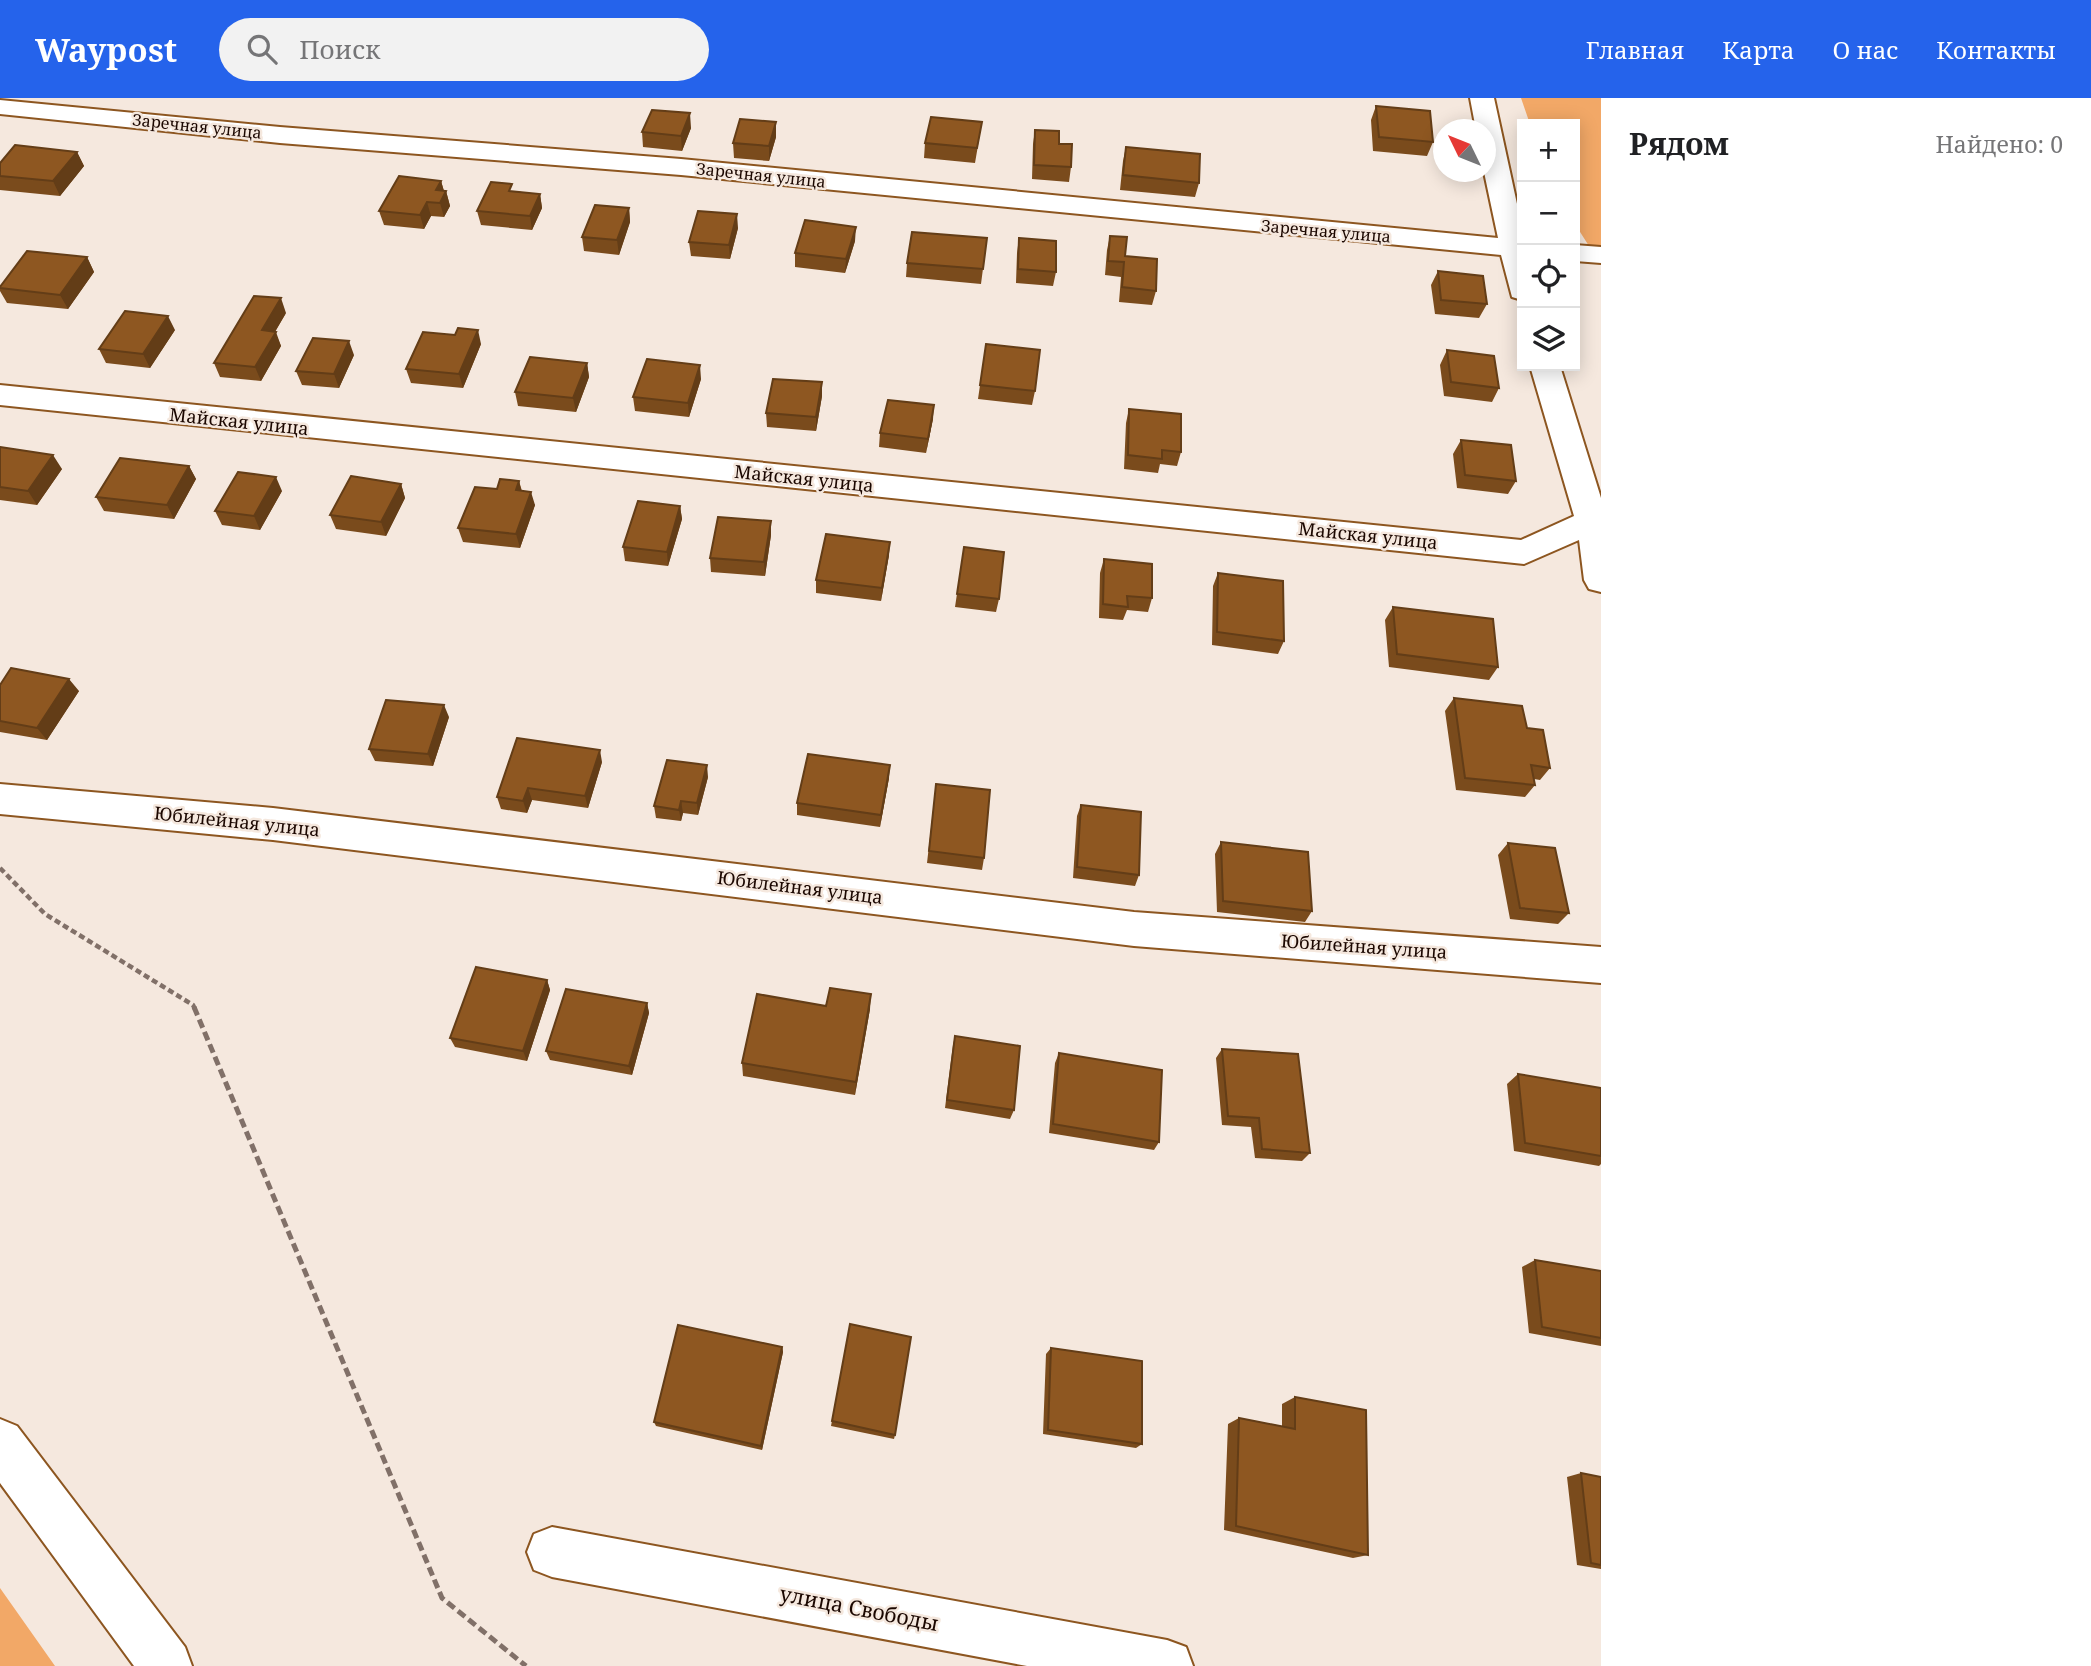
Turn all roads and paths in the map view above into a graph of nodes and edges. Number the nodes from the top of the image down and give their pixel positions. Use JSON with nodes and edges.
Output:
{"nodes":[{"id":1,"x":1482,"y":98,"type":"edge"},
{"id":2,"x":0,"y":107,"type":"edge"},
{"id":3,"x":1517,"y":245,"type":"edge"},
{"id":4,"x":1517,"y":249,"type":"edge"},
{"id":5,"x":1580,"y":253,"type":"edge"},
{"id":6,"x":1601,"y":255,"type":"edge"},
{"id":7,"x":1547,"y":371,"type":"edge"},
{"id":8,"x":0,"y":395,"type":"edge"},
{"id":9,"x":1596,"y":520,"type":"edge"},
{"id":10,"x":1601,"y":580,"type":"edge"},
{"id":11,"x":0,"y":799,"type":"edge"},
{"id":12,"x":0,"y":869,"type":"edge"},
{"id":13,"x":1601,"y":965,"type":"edge"},
{"id":14,"x":0,"y":1443,"type":"edge"},
{"id":15,"x":552,"y":1552,"type":"dead end"},
{"id":16,"x":166,"y":1666,"type":"edge"},
{"id":17,"x":526,"y":1666,"type":"edge"},
{"id":18,"x":1167,"y":1666,"type":"edge"}],
"edges":[{"from":1,"to":3,"type":"street"},
{"from":2,"to":4,"type":"street","name":"Заречная улица"},
{"from":5,"to":6,"type":"street"},
{"from":7,"to":9,"type":"street"},
{"from":8,"to":9,"type":"street","name":"Майская улица"},
{"from":9,"to":10,"type":"street"},
{"from":11,"to":13,"type":"street","name":"Юбилейная улица"},
{"from":12,"to":17,"type":"path"},
{"from":14,"to":16,"type":"street"},
{"from":15,"to":18,"type":"street","name":"улица Свободы"}]}
